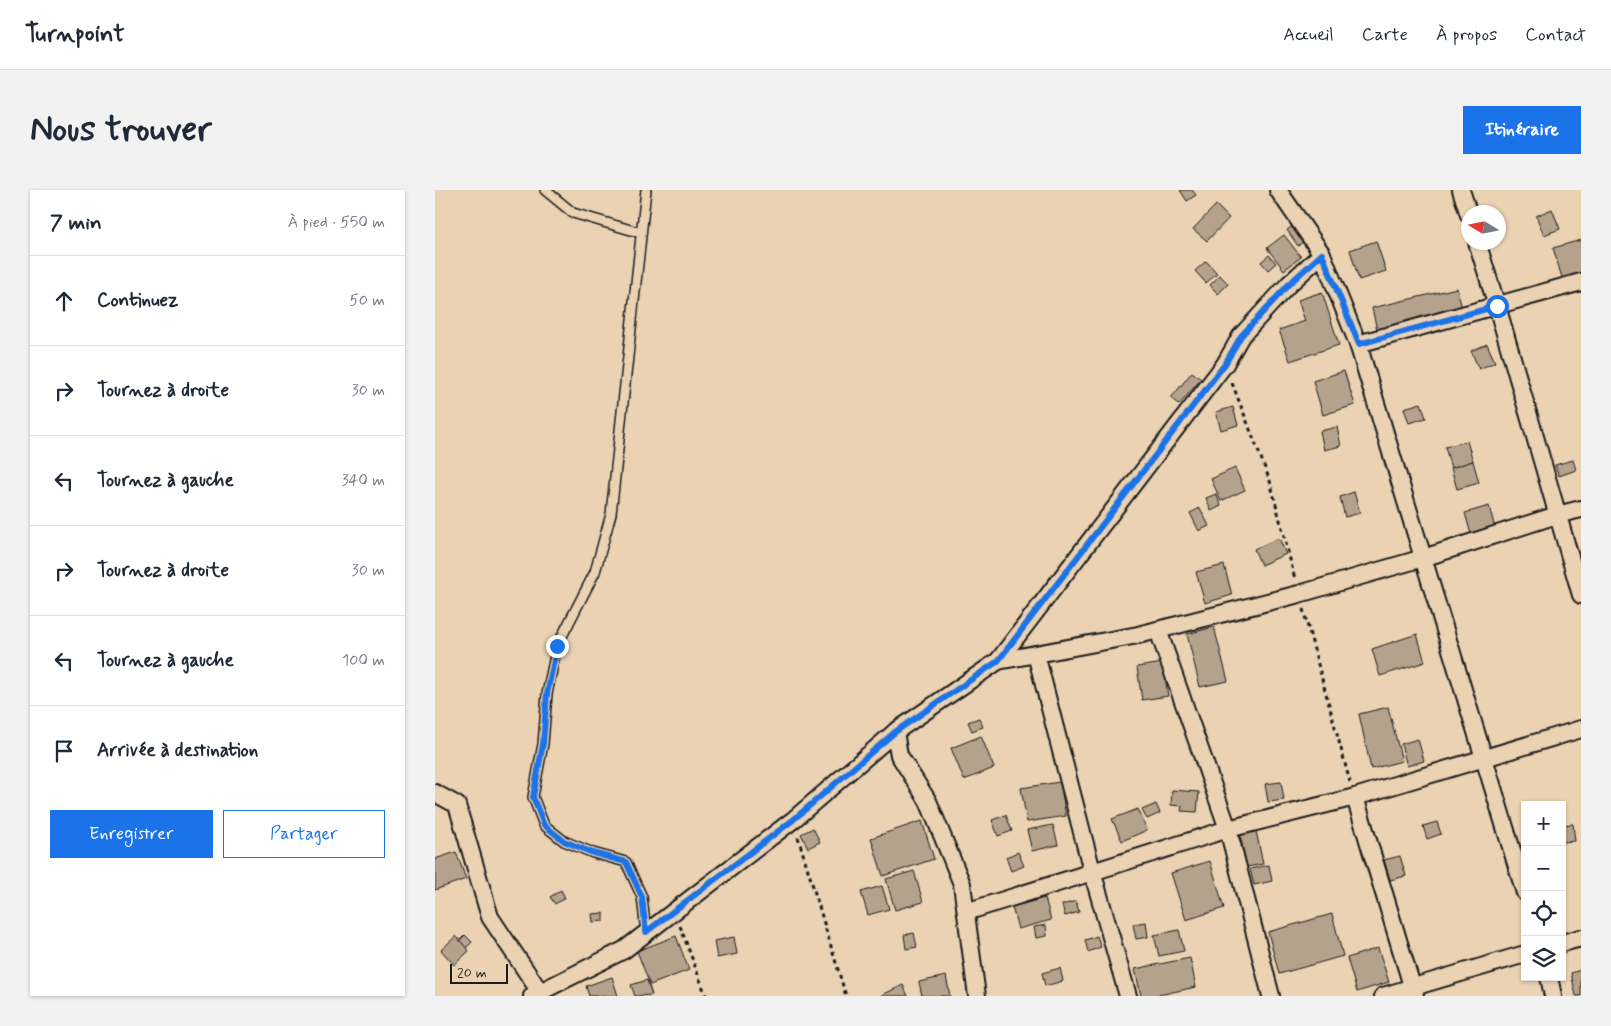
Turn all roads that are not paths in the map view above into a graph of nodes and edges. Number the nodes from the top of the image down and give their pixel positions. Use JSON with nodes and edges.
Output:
{"nodes":[{"id":1,"x":545,"y":190,"type":"edge"},
{"id":2,"x":646,"y":190,"type":"edge"},
{"id":3,"x":1278,"y":190,"type":"edge"},
{"id":4,"x":1461,"y":190,"type":"edge"},
{"id":5,"x":1466,"y":205,"type":"edge"},
{"id":6,"x":641,"y":233,"type":"junction"},
{"id":7,"x":1480,"y":250,"type":"edge"},
{"id":8,"x":1322,"y":254,"type":"junction"},
{"id":9,"x":1581,"y":282,"type":"edge"},
{"id":10,"x":1497,"y":306,"type":"junction"},
{"id":11,"x":1359,"y":344,"type":"junction"},
{"id":12,"x":1581,"y":509,"type":"edge"},
{"id":13,"x":1557,"y":515,"type":"junction"},
{"id":14,"x":1423,"y":558,"type":"junction"},
{"id":15,"x":1581,"y":596,"type":"edge"},
{"id":16,"x":1158,"y":630,"type":"junction"},
{"id":17,"x":1036,"y":654,"type":"junction"},
{"id":18,"x":998,"y":661,"type":"junction"},
{"id":19,"x":1581,"y":728,"type":"edge"},
{"id":20,"x":895,"y":732,"type":"junction"},
{"id":21,"x":1484,"y":758,"type":"junction"},
{"id":22,"x":435,"y":793,"type":"edge"},
{"id":23,"x":1355,"y":797,"type":"junction"},
{"id":24,"x":1228,"y":829,"type":"junction"},
{"id":25,"x":1092,"y":871,"type":"junction"},
{"id":26,"x":1524,"y":891,"type":"edge"},
{"id":27,"x":966,"y":912,"type":"junction"},
{"id":28,"x":646,"y":932,"type":"junction"},
{"id":29,"x":1581,"y":938,"type":"edge"},
{"id":30,"x":1566,"y":943,"type":"edge"},
{"id":31,"x":1521,"y":955,"type":"edge"},
{"id":32,"x":1550,"y":981,"type":"edge"},
{"id":33,"x":1413,"y":992,"type":"edge"},
{"id":34,"x":536,"y":994,"type":"edge"},
{"id":35,"x":977,"y":996,"type":"edge"},
{"id":36,"x":1127,"y":996,"type":"edge"},
{"id":37,"x":1271,"y":996,"type":"edge"},
{"id":38,"x":1383,"y":996,"type":"edge"},
{"id":39,"x":1553,"y":996,"type":"edge"}],
"edges":[{"from":1,"to":6,"type":"lane"},
{"from":2,"to":6,"type":"lane"},
{"from":3,"to":8,"type":"street"},
{"from":4,"to":5,"type":"street"},
{"from":6,"to":28,"type":"lane"},
{"from":7,"to":10,"type":"street"},
{"from":8,"to":11,"type":"street"},
{"from":8,"to":18,"type":"street"},
{"from":9,"to":10,"type":"street"},
{"from":10,"to":11,"type":"street"},
{"from":10,"to":13,"type":"street"},
{"from":11,"to":14,"type":"street"},
{"from":12,"to":13,"type":"street"},
{"from":13,"to":14,"type":"street"},
{"from":13,"to":15,"type":"street"},
{"from":14,"to":16,"type":"street"},
{"from":14,"to":21,"type":"street"},
{"from":16,"to":17,"type":"street"},
{"from":16,"to":24,"type":"street"},
{"from":17,"to":18,"type":"street"},
{"from":17,"to":25,"type":"street"},
{"from":18,"to":20,"type":"street"},
{"from":19,"to":21,"type":"street"},
{"from":20,"to":27,"type":"street"},
{"from":20,"to":28,"type":"street"},
{"from":21,"to":23,"type":"street"},
{"from":21,"to":26,"type":"street"},
{"from":22,"to":34,"type":"street"},
{"from":23,"to":24,"type":"street"},
{"from":23,"to":33,"type":"street"},
{"from":24,"to":25,"type":"street"},
{"from":24,"to":37,"type":"street"},
{"from":25,"to":27,"type":"street"},
{"from":25,"to":36,"type":"street"},
{"from":27,"to":35,"type":"street"},
{"from":28,"to":34,"type":"street"},
{"from":29,"to":30,"type":"street"},
{"from":31,"to":33,"type":"street"},
{"from":32,"to":39,"type":"street"},
{"from":33,"to":38,"type":"street"}]}
